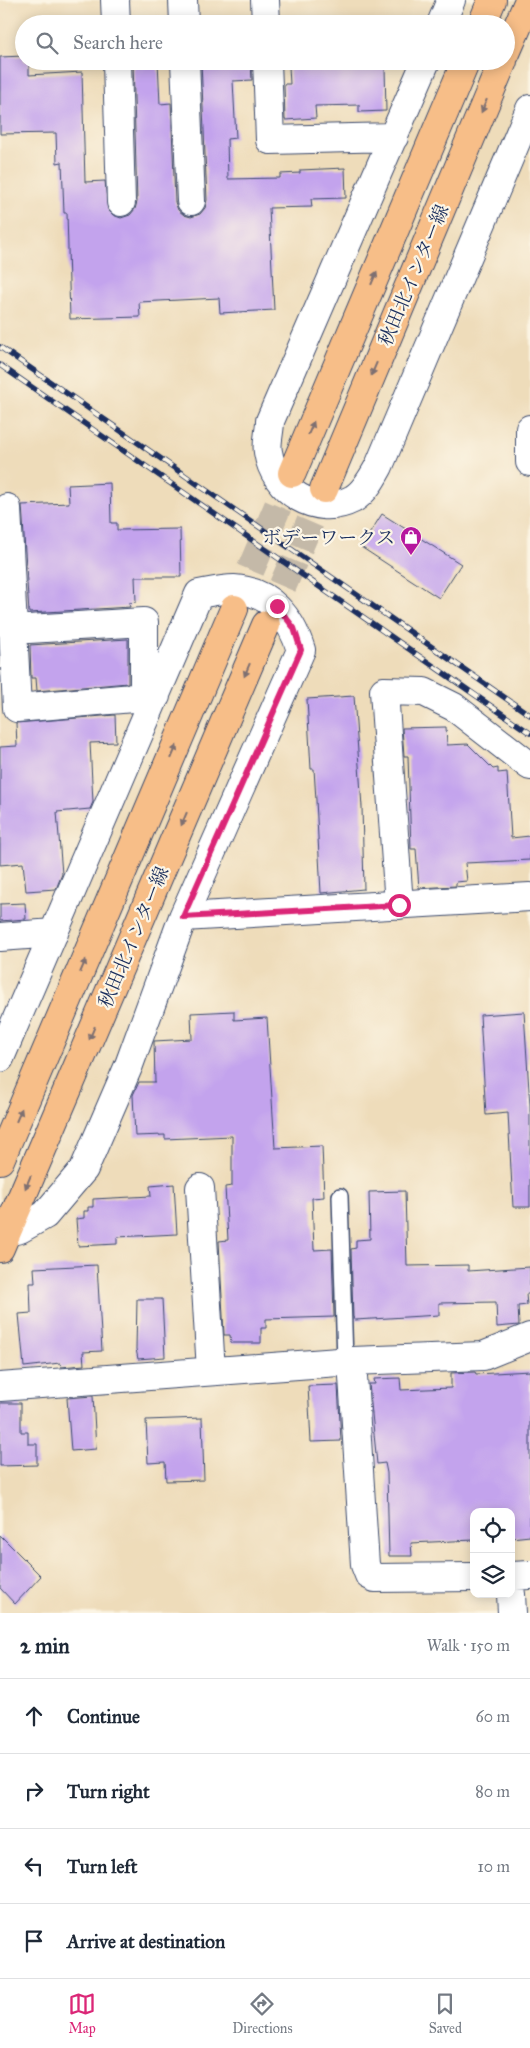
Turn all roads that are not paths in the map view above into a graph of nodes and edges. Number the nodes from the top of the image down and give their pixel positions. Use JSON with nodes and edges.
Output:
{"nodes":[{"id":1,"x":115,"y":0,"type":"edge"},
{"id":2,"x":183,"y":0,"type":"edge"},
{"id":3,"x":265,"y":0,"type":"edge"},
{"id":4,"x":451,"y":0,"type":"edge"},
{"id":5,"x":492,"y":0,"type":"edge"},
{"id":6,"x":529,"y":0,"type":"edge"},
{"id":7,"x":116,"y":15,"type":"edge"},
{"id":8,"x":184,"y":15,"type":"edge"},
{"id":9,"x":266,"y":15,"type":"edge"},
{"id":10,"x":445,"y":15,"type":"edge"},
{"id":11,"x":486,"y":15,"type":"edge"},
{"id":12,"x":515,"y":32,"type":"edge"},
{"id":13,"x":117,"y":70,"type":"edge"},
{"id":14,"x":185,"y":70,"type":"edge"},
{"id":15,"x":267,"y":70,"type":"edge"},
{"id":16,"x":422,"y":70,"type":"edge"},
{"id":17,"x":462,"y":70,"type":"edge"},
{"id":18,"x":499,"y":70,"type":"edge"},
{"id":19,"x":530,"y":109,"type":"edge"},
{"id":20,"x":394,"y":137,"type":"junction"},
{"id":21,"x":191,"y":201,"type":"dead end"},
{"id":22,"x":121,"y":202,"type":"dead end"},
{"id":23,"x":530,"y":429,"type":"edge"},
{"id":24,"x":530,"y":462,"type":"edge"},
{"id":25,"x":292,"y":473,"type":"tunnel mouth"},
{"id":26,"x":324,"y":489,"type":"tunnel mouth"},
{"id":27,"x":6,"y":508,"type":"dead end"},
{"id":28,"x":234,"y":609,"type":"tunnel mouth"},
{"id":29,"x":266,"y":625,"type":"tunnel mouth"},
{"id":30,"x":12,"y":630,"type":"junction"},
{"id":31,"x":150,"y":697,"type":"junction"},
{"id":32,"x":8,"y":701,"type":"edge"},
{"id":33,"x":530,"y":766,"type":"edge"},
{"id":34,"x":530,"y":897,"type":"edge"},
{"id":35,"x":399,"y":905,"type":"junction"},
{"id":36,"x":183,"y":917,"type":"junction"},
{"id":37,"x":54,"y":933,"type":"junction"},
{"id":38,"x":0,"y":937,"type":"edge"},
{"id":39,"x":0,"y":1058,"type":"edge"},
{"id":40,"x":0,"y":1160,"type":"edge"},
{"id":41,"x":200,"y":1188,"type":"dead end"},
{"id":42,"x":340,"y":1196,"type":"dead end"},
{"id":43,"x":4,"y":1240,"type":"edge"},
{"id":44,"x":530,"y":1337,"type":"edge"},
{"id":45,"x":349,"y":1361,"type":"junction"},
{"id":46,"x":211,"y":1371,"type":"junction"},
{"id":47,"x":0,"y":1387,"type":"edge"},
{"id":48,"x":530,"y":1575,"type":"edge"},
{"id":49,"x":515,"y":1576,"type":"edge"},
{"id":50,"x":470,"y":1577,"type":"edge"},
{"id":51,"x":511,"y":1598,"type":"edge"},
{"id":52,"x":512,"y":1613,"type":"edge"}],
"edges":[{"from":1,"to":7,"type":"street"},
{"from":2,"to":8,"type":"street"},
{"from":3,"to":9,"type":"street"},
{"from":4,"to":10,"type":"street"},
{"from":5,"to":11,"type":"main road"},
{"from":6,"to":12,"type":"main road"},
{"from":13,"to":22,"type":"street"},
{"from":14,"to":21,"type":"street"},
{"from":15,"to":20,"type":"street"},
{"from":16,"to":20,"type":"street"},
{"from":25,"to":17,"type":"main road","name":"秋田北インター線","one_way":true},
{"from":18,"to":26,"type":"main road","name":"秋田北インター線","one_way":true},
{"from":19,"to":20,"type":"street"},
{"from":23,"to":24,"type":"street"},
{"from":27,"to":30,"type":"street"},
{"from":40,"to":28,"type":"main road","name":"秋田北インター線","one_way":true},
{"from":29,"to":43,"type":"main road","name":"秋田北インター線","one_way":true},
{"from":30,"to":31,"type":"street"},
{"from":30,"to":32,"type":"street"},
{"from":31,"to":32,"type":"street"},
{"from":31,"to":36,"type":"street"},
{"from":31,"to":37,"type":"street"},
{"from":33,"to":35,"type":"street"},
{"from":34,"to":35,"type":"street"},
{"from":35,"to":36,"type":"street"},
{"from":36,"to":43,"type":"street"},
{"from":37,"to":38,"type":"street"},
{"from":37,"to":39,"type":"street"},
{"from":41,"to":46,"type":"street"},
{"from":42,"to":45,"type":"lane"},
{"from":44,"to":45,"type":"street"},
{"from":45,"to":46,"type":"street"},
{"from":45,"to":50,"type":"street"},
{"from":46,"to":47,"type":"street"},
{"from":48,"to":49,"type":"street"},
{"from":51,"to":52,"type":"street"}]}
